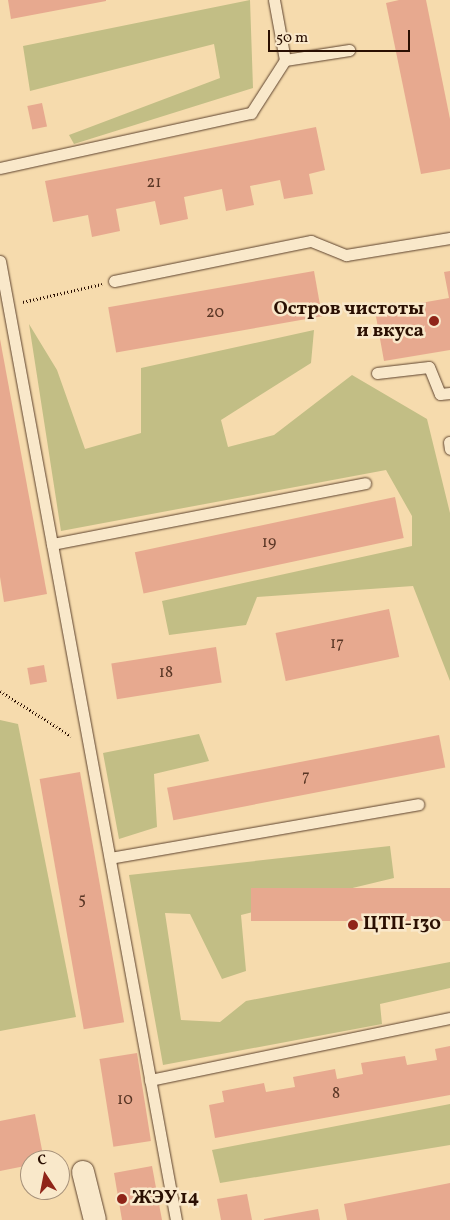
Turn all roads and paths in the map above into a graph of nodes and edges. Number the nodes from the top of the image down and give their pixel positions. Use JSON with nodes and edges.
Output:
{"nodes":[{"id":1,"x":274,"y":0,"type":"edge"},
{"id":2,"x":348,"y":50,"type":"dead end"},
{"id":3,"x":286,"y":60,"type":"junction"},
{"id":4,"x":0,"y":168,"type":"edge"},
{"id":5,"x":450,"y":238,"type":"edge"},
{"id":6,"x":0,"y":261,"type":"edge"},
{"id":7,"x":114,"y":281,"type":"joint"},
{"id":8,"x":8,"y":305,"type":"junction"},
{"id":9,"x":377,"y":373,"type":"dead end"},
{"id":10,"x":450,"y":393,"type":"edge"},
{"id":11,"x":365,"y":482,"type":"dead end"},
{"id":12,"x":52,"y":544,"type":"junction"},
{"id":13,"x":0,"y":691,"type":"edge"},
{"id":14,"x":89,"y":747,"type":"junction"},
{"id":15,"x":418,"y":804,"type":"dead end"},
{"id":16,"x":110,"y":858,"type":"junction"},
{"id":17,"x":450,"y":1018,"type":"edge"},
{"id":18,"x":150,"y":1080,"type":"junction"},
{"id":19,"x":83,"y":1172,"type":"dead end"},
{"id":20,"x":95,"y":1220,"type":"edge"},
{"id":21,"x":176,"y":1220,"type":"edge"}],
"edges":[{"from":1,"to":3,"type":"lane"},
{"from":2,"to":3,"type":"lane"},
{"from":3,"to":4,"type":"lane"},
{"from":5,"to":7,"type":"lane"},
{"from":6,"to":8,"type":"lane"},
{"from":7,"to":8,"type":"path"},
{"from":8,"to":12,"type":"lane"},
{"from":9,"to":10,"type":"lane"},
{"from":11,"to":12,"type":"lane"},
{"from":12,"to":14,"type":"lane"},
{"from":13,"to":14,"type":"path"},
{"from":14,"to":16,"type":"lane"},
{"from":15,"to":16,"type":"lane"},
{"from":16,"to":18,"type":"lane"},
{"from":17,"to":18,"type":"lane"},
{"from":18,"to":21,"type":"lane"},
{"from":19,"to":20,"type":"street"}]}
